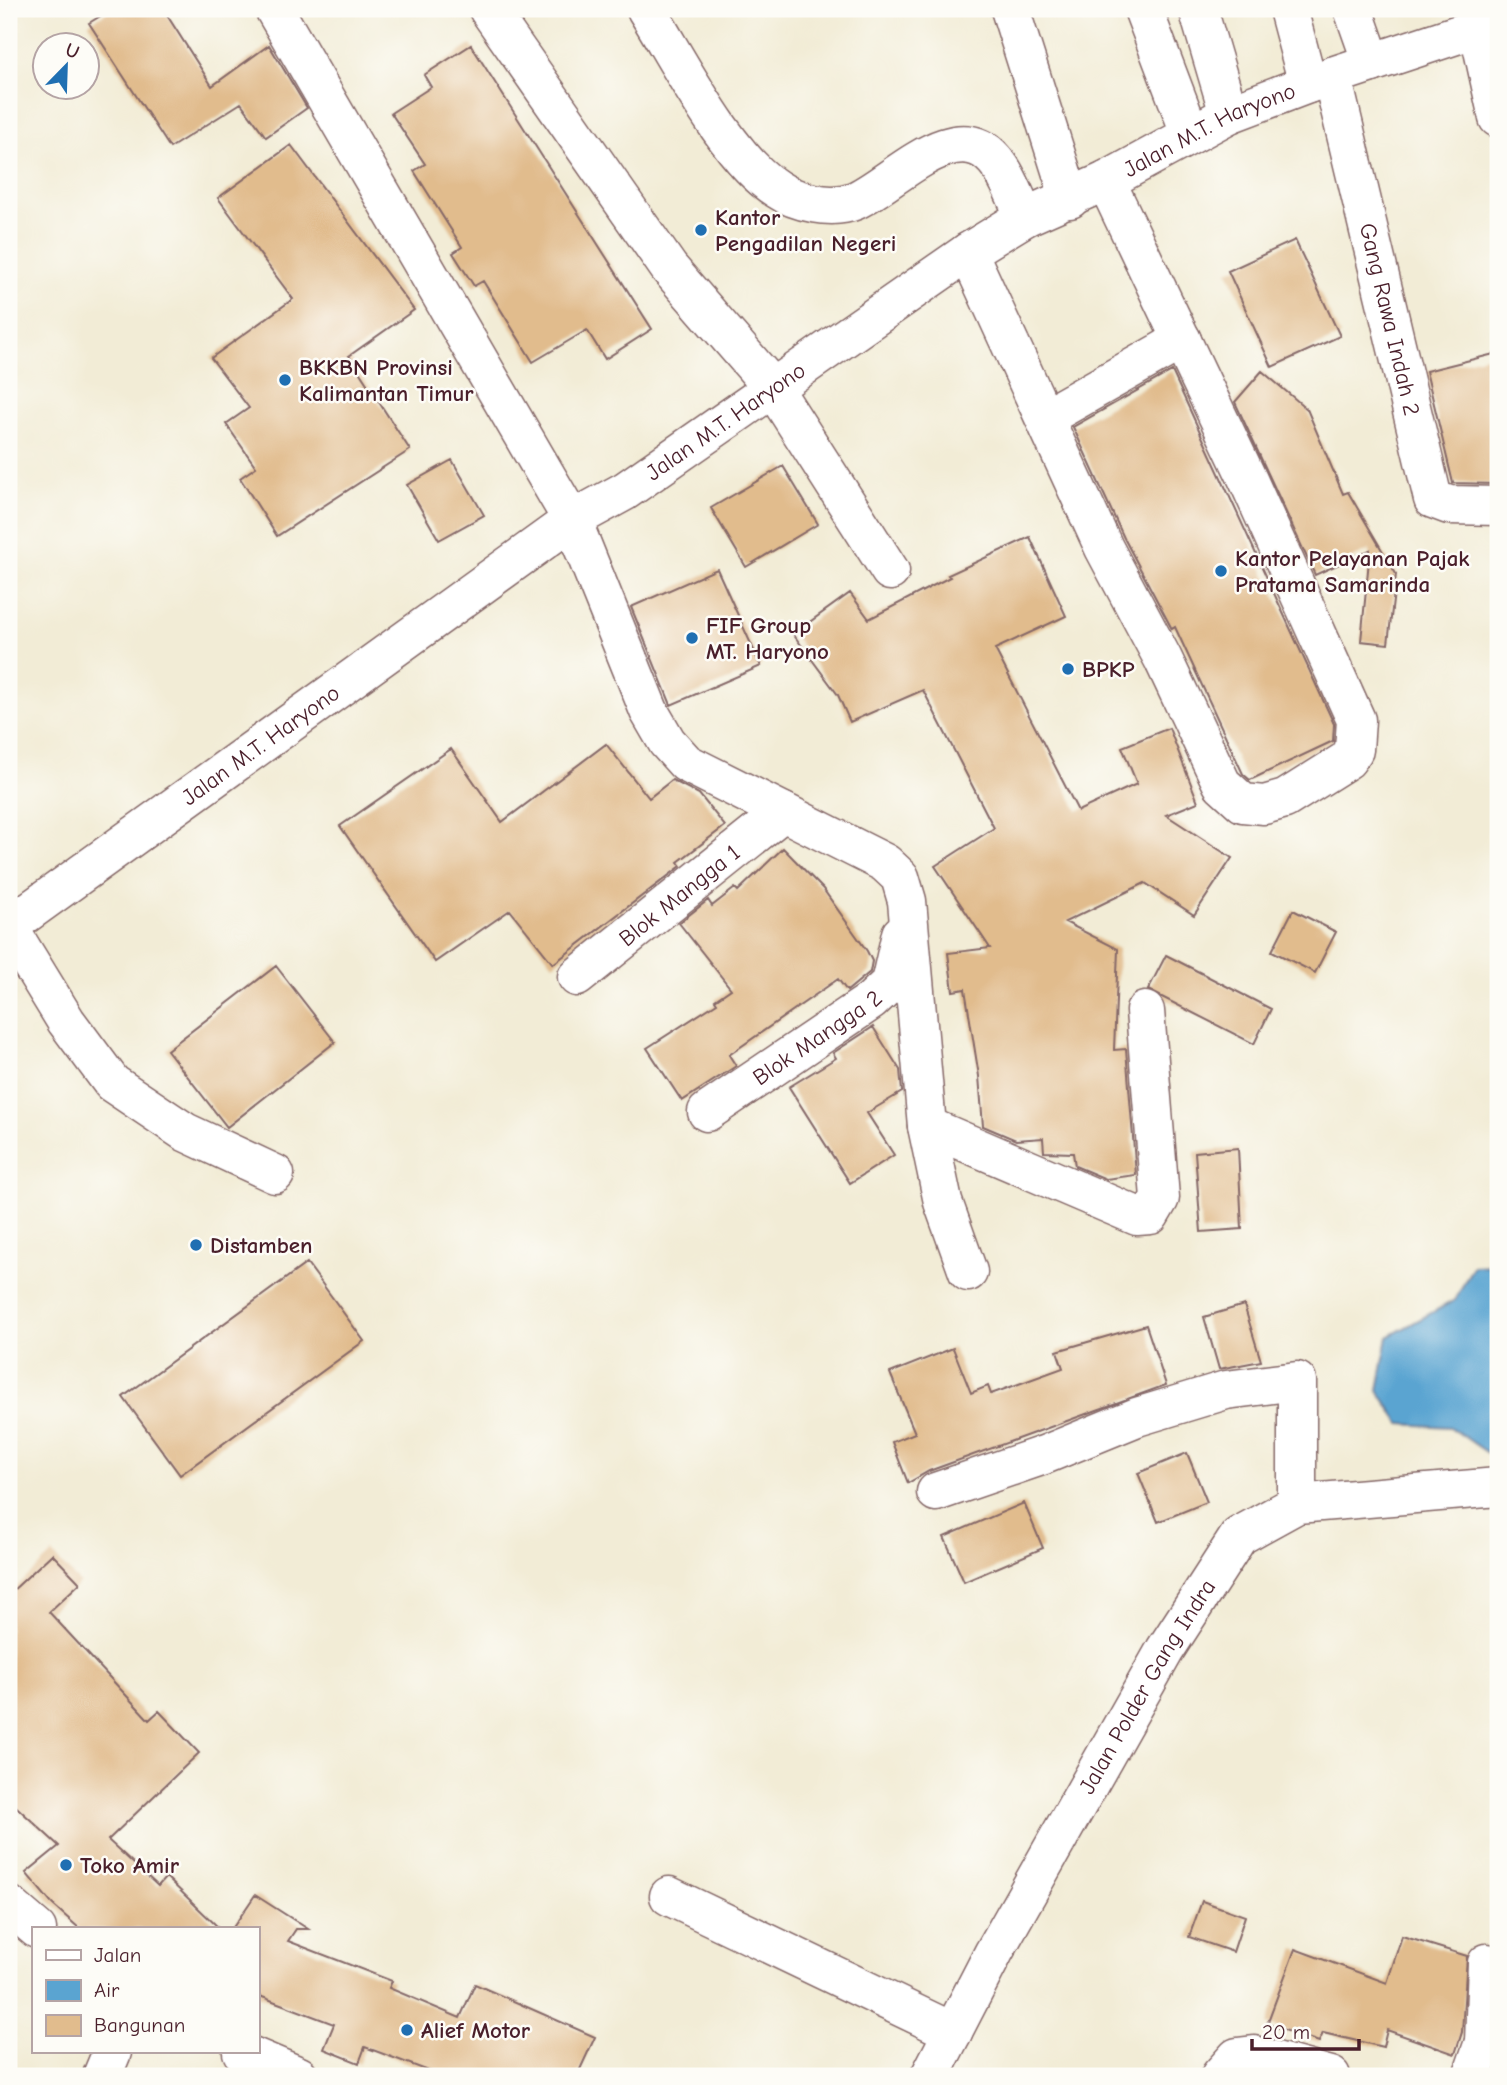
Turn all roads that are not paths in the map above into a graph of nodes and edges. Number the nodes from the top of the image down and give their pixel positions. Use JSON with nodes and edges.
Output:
{"nodes":[{"id":1,"x":274,"y":9,"type":"edge"},
{"id":2,"x":488,"y":9,"type":"edge"},
{"id":3,"x":646,"y":9,"type":"edge"},
{"id":4,"x":1010,"y":9,"type":"edge"},
{"id":5,"x":1143,"y":9,"type":"edge"},
{"id":6,"x":1198,"y":9,"type":"edge"},
{"id":7,"x":1288,"y":9,"type":"edge"},
{"id":8,"x":1353,"y":9,"type":"edge"},
{"id":9,"x":1484,"y":19,"type":"edge"},
{"id":10,"x":1372,"y":63,"type":"junction"},
{"id":11,"x":1320,"y":80,"type":"junction"},
{"id":12,"x":1229,"y":114,"type":"junction"},
{"id":13,"x":1498,"y":118,"type":"edge"},
{"id":14,"x":1191,"y":133,"type":"junction"},
{"id":15,"x":1106,"y":181,"type":"junction"},
{"id":16,"x":1070,"y":199,"type":"junction"},
{"id":17,"x":1026,"y":216,"type":"junction"},
{"id":18,"x":968,"y":252,"type":"junction"},
{"id":19,"x":1182,"y":340,"type":"junction"},
{"id":20,"x":774,"y":388,"type":"junction"},
{"id":21,"x":1046,"y":417,"type":"junction"},
{"id":22,"x":1498,"y":506,"type":"edge"},
{"id":23,"x":572,"y":520,"type":"junction"},
{"id":24,"x":890,"y":571,"type":"dead end"},
{"id":25,"x":783,"y":812,"type":"junction"},
{"id":26,"x":907,"y":901,"type":"junction"},
{"id":27,"x":9,"y":927,"type":"edge"},
{"id":28,"x":576,"y":977,"type":"dead end"},
{"id":29,"x":1145,"y":1011,"type":"dead end"},
{"id":30,"x":707,"y":1112,"type":"dead end"},
{"id":31,"x":927,"y":1126,"type":"junction"},
{"id":32,"x":275,"y":1174,"type":"dead end"},
{"id":33,"x":968,"y":1272,"type":"dead end"},
{"id":34,"x":1498,"y":1487,"type":"edge"},
{"id":35,"x":936,"y":1492,"type":"dead end"},
{"id":36,"x":1297,"y":1504,"type":"junction"},
{"id":37,"x":669,"y":1896,"type":"dead end"},
{"id":38,"x":1487,"y":1963,"type":"dead end"},
{"id":39,"x":953,"y":2032,"type":"junction"},
{"id":40,"x":1485,"y":2053,"type":"edge"},
{"id":41,"x":111,"y":2054,"type":"edge"},
{"id":42,"x":247,"y":2054,"type":"edge"},
{"id":43,"x":1228,"y":2067,"type":"edge"},
{"id":44,"x":102,"y":2076,"type":"edge"},
{"id":45,"x":299,"y":2076,"type":"edge"},
{"id":46,"x":930,"y":2076,"type":"edge"},
{"id":47,"x":1331,"y":2076,"type":"edge"}],
"edges":[{"from":1,"to":23,"type":"street"},
{"from":2,"to":20,"type":"street"},
{"from":3,"to":17,"type":"street"},
{"from":4,"to":16,"type":"street"},
{"from":5,"to":14,"type":"street"},
{"from":6,"to":12,"type":"street"},
{"from":7,"to":11,"type":"street"},
{"from":8,"to":10,"type":"street"},
{"from":9,"to":10,"type":"street","name":"Jalan M.T. Haryono"},
{"from":9,"to":13,"type":"street"},
{"from":10,"to":11,"type":"street","name":"Jalan M.T. Haryono"},
{"from":11,"to":12,"type":"street","name":"Jalan M.T. Haryono"},
{"from":11,"to":22,"type":"street","name":"Gang Rawa Indah 2"},
{"from":12,"to":14,"type":"street","name":"Jalan M.T. Haryono"},
{"from":14,"to":15,"type":"street","name":"Jalan M.T. Haryono"},
{"from":15,"to":16,"type":"street","name":"Jalan M.T. Haryono"},
{"from":15,"to":19,"type":"street"},
{"from":16,"to":17,"type":"street","name":"Jalan M.T. Haryono"},
{"from":17,"to":18,"type":"street","name":"Jalan M.T. Haryono"},
{"from":18,"to":20,"type":"street","name":"Jalan M.T. Haryono"},
{"from":18,"to":21,"type":"street"},
{"from":19,"to":21,"type":"street"},
{"from":19,"to":21,"type":"street"},
{"from":20,"to":23,"type":"street","name":"Jalan M.T. Haryono"},
{"from":20,"to":24,"type":"street"},
{"from":23,"to":25,"type":"street"},
{"from":23,"to":27,"type":"street","name":"Jalan M.T. Haryono"},
{"from":25,"to":26,"type":"street"},
{"from":25,"to":28,"type":"street","name":"Blok Mangga 1"},
{"from":26,"to":30,"type":"street","name":"Blok Mangga 2"},
{"from":26,"to":31,"type":"street"},
{"from":27,"to":32,"type":"street"},
{"from":29,"to":31,"type":"street"},
{"from":31,"to":33,"type":"street"},
{"from":34,"to":36,"type":"street","name":"Jalan Polder Gang Indra"},
{"from":35,"to":36,"type":"street"},
{"from":36,"to":39,"type":"street","name":"Jalan Polder Gang Indra"},
{"from":37,"to":39,"type":"street"},
{"from":38,"to":40,"type":"street"},
{"from":39,"to":46,"type":"street","name":"Jalan Polder Gang Indra"},
{"from":41,"to":44,"type":"street"},
{"from":42,"to":45,"type":"street"},
{"from":43,"to":47,"type":"street"}]}
